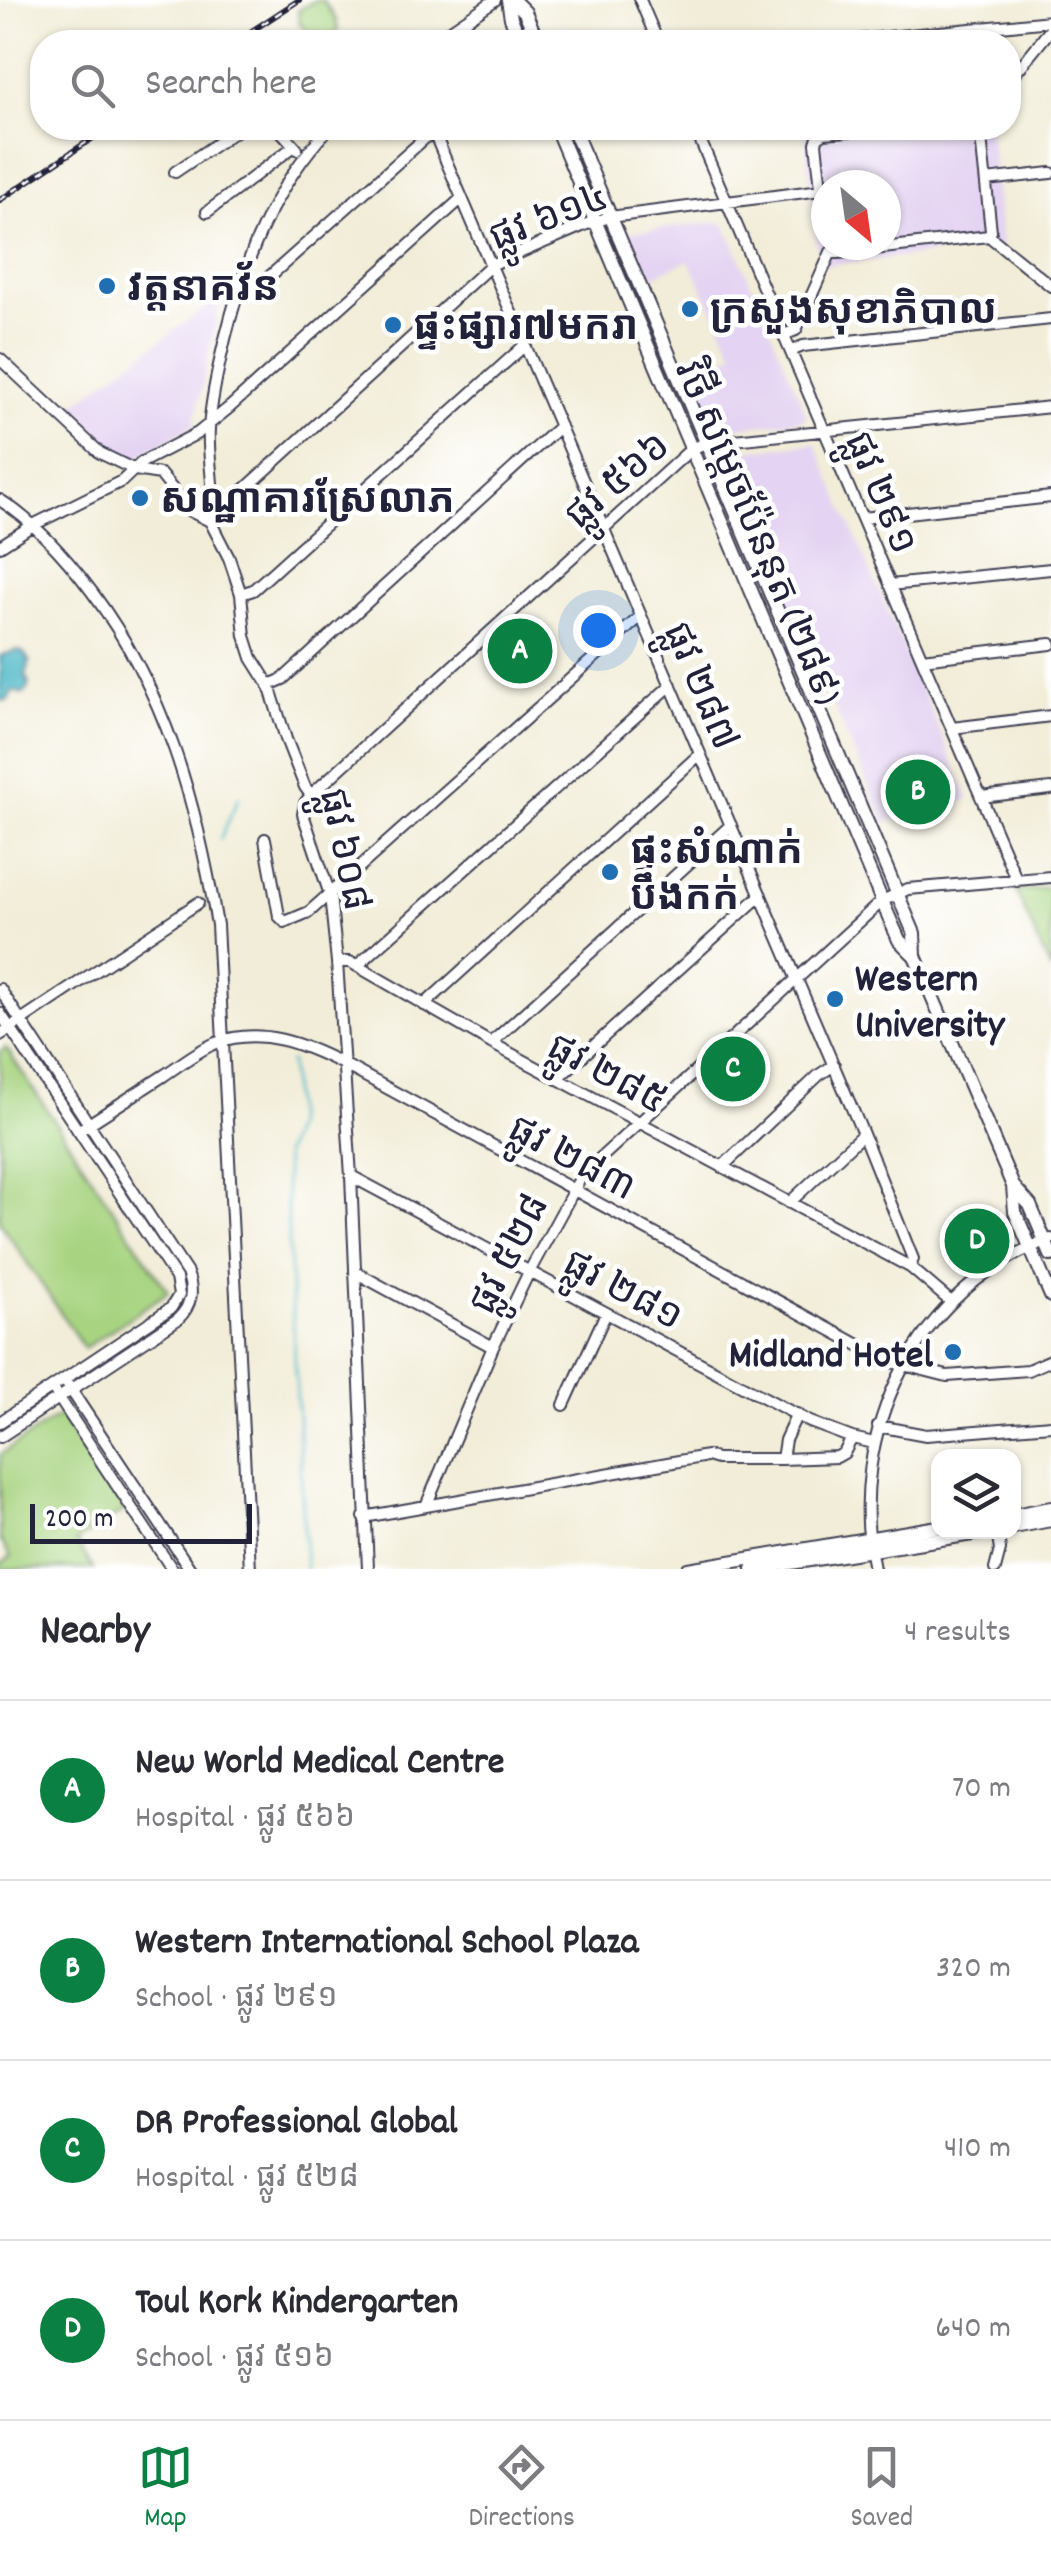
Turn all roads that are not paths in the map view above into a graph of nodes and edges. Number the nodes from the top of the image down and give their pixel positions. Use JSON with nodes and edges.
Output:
{"nodes":[{"id":1,"x":496,"y":0,"type":"edge"},
{"id":2,"x":510,"y":0,"type":"edge"},
{"id":3,"x":640,"y":0,"type":"edge"},
{"id":4,"x":1051,"y":21,"type":"edge"},
{"id":5,"x":1051,"y":29,"type":"edge"},
{"id":6,"x":451,"y":30,"type":"edge"},
{"id":7,"x":516,"y":30,"type":"edge"},
{"id":8,"x":533,"y":30,"type":"edge"},
{"id":9,"x":653,"y":30,"type":"edge"},
{"id":10,"x":959,"y":30,"type":"edge"},
{"id":11,"x":1021,"y":66,"type":"edge"},
{"id":12,"x":222,"y":140,"type":"edge"},
{"id":13,"x":287,"y":140,"type":"edge"},
{"id":14,"x":318,"y":140,"type":"edge"},
{"id":15,"x":421,"y":140,"type":"edge"},
{"id":16,"x":438,"y":140,"type":"edge"},
{"id":17,"x":561,"y":140,"type":"edge"},
{"id":18,"x":578,"y":140,"type":"edge"},
{"id":19,"x":700,"y":140,"type":"edge"},
{"id":20,"x":817,"y":140,"type":"edge"},
{"id":21,"x":981,"y":140,"type":"edge"},
{"id":22,"x":293,"y":147,"type":"junction"},
{"id":23,"x":305,"y":155,"type":"junction"},
{"id":24,"x":819,"y":170,"type":"edge"},
{"id":25,"x":175,"y":172,"type":"dead end"},
{"id":26,"x":1051,"y":173,"type":"edge"},
{"id":27,"x":986,"y":180,"type":"junction"},
{"id":28,"x":811,"y":191,"type":"edge"},
{"id":29,"x":462,"y":198,"type":"junction"},
{"id":30,"x":726,"y":202,"type":"junction"},
{"id":31,"x":207,"y":212,"type":"dead end"},
{"id":32,"x":610,"y":217,"type":"junction"},
{"id":33,"x":594,"y":222,"type":"junction"},
{"id":34,"x":989,"y":236,"type":"junction"},
{"id":35,"x":901,"y":246,"type":"edge"},
{"id":36,"x":824,"y":260,"type":"edge"},
{"id":37,"x":491,"y":265,"type":"junction"},
{"id":38,"x":1051,"y":286,"type":"edge"},
{"id":39,"x":237,"y":290,"type":"junction"},
{"id":40,"x":653,"y":319,"type":"junction"},
{"id":41,"x":1051,"y":320,"type":"edge"},
{"id":42,"x":638,"y":325,"type":"junction"},
{"id":43,"x":796,"y":330,"type":"junction"},
{"id":44,"x":784,"y":335,"type":"junction"},
{"id":45,"x":525,"y":345,"type":"junction"},
{"id":46,"x":804,"y":346,"type":"junction"},
{"id":47,"x":791,"y":351,"type":"junction"},
{"id":48,"x":0,"y":359,"type":"edge"},
{"id":49,"x":1051,"y":406,"type":"edge"},
{"id":50,"x":209,"y":424,"type":"junction"},
{"id":51,"x":560,"y":426,"type":"junction"},
{"id":52,"x":824,"y":431,"type":"junction"},
{"id":53,"x":706,"y":444,"type":"junction"},
{"id":54,"x":690,"y":450,"type":"junction"},
{"id":55,"x":136,"y":470,"type":"junction"},
{"id":56,"x":1051,"y":498,"type":"edge"},
{"id":57,"x":0,"y":500,"type":"edge"},
{"id":58,"x":862,"y":518,"type":"junction"},
{"id":59,"x":210,"y":521,"type":"junction"},
{"id":60,"x":33,"y":525,"type":"junction"},
{"id":61,"x":604,"y":529,"type":"junction"},
{"id":62,"x":0,"y":546,"type":"edge"},
{"id":63,"x":750,"y":547,"type":"junction"},
{"id":64,"x":734,"y":554,"type":"junction"},
{"id":65,"x":1051,"y":569,"type":"edge"},
{"id":66,"x":890,"y":585,"type":"junction"},
{"id":67,"x":241,"y":594,"type":"junction"},
{"id":68,"x":642,"y":616,"type":"junction"},
{"id":69,"x":1051,"y":644,"type":"edge"},
{"id":70,"x":922,"y":659,"type":"junction"},
{"id":71,"x":269,"y":684,"type":"junction"},
{"id":72,"x":671,"y":686,"type":"junction"},
{"id":73,"x":1051,"y":716,"type":"edge"},
{"id":74,"x":952,"y":728,"type":"junction"},
{"id":75,"x":700,"y":754,"type":"junction"},
{"id":76,"x":1051,"y":789,"type":"edge"},
{"id":77,"x":312,"y":794,"type":"junction"},
{"id":78,"x":981,"y":797,"type":"junction"},
{"id":79,"x":730,"y":825,"type":"junction"},
{"id":80,"x":265,"y":840,"type":"dead end"},
{"id":81,"x":1051,"y":877,"type":"edge"},
{"id":82,"x":1017,"y":881,"type":"junction"},
{"id":83,"x":897,"y":894,"type":"junction"},
{"id":84,"x":330,"y":895,"type":"junction"},
{"id":85,"x":761,"y":895,"type":"junction"},
{"id":86,"x":882,"y":901,"type":"junction"},
{"id":87,"x":198,"y":903,"type":"dead end"},
{"id":88,"x":915,"y":956,"type":"junction"},
{"id":89,"x":337,"y":962,"type":"junction"},
{"id":90,"x":358,"y":966,"type":"junction"},
{"id":91,"x":797,"y":980,"type":"junction"},
{"id":92,"x":0,"y":989,"type":"edge"},
{"id":93,"x":424,"y":1005,"type":"junction"},
{"id":94,"x":0,"y":1013,"type":"edge"},
{"id":95,"x":21,"y":1021,"type":"junction"},
{"id":96,"x":5,"y":1032,"type":"edge"},
{"id":97,"x":224,"y":1041,"type":"junction"},
{"id":98,"x":490,"y":1043,"type":"junction"},
{"id":99,"x":342,"y":1064,"type":"junction"},
{"id":100,"x":834,"y":1065,"type":"junction"},
{"id":101,"x":557,"y":1078,"type":"junction"},
{"id":102,"x":638,"y":1122,"type":"junction"},
{"id":103,"x":83,"y":1128,"type":"junction"},
{"id":104,"x":863,"y":1134,"type":"junction"},
{"id":105,"x":722,"y":1167,"type":"junction"},
{"id":106,"x":350,"y":1176,"type":"junction"},
{"id":107,"x":1013,"y":1186,"type":"junction"},
{"id":108,"x":572,"y":1190,"type":"junction"},
{"id":109,"x":140,"y":1201,"type":"junction"},
{"id":110,"x":790,"y":1203,"type":"junction"},
{"id":111,"x":129,"y":1208,"type":"junction"},
{"id":112,"x":1048,"y":1240,"type":"edge"},
{"id":113,"x":1030,"y":1247,"type":"junction"},
{"id":114,"x":1051,"y":1255,"type":"edge"},
{"id":115,"x":910,"y":1267,"type":"junction"},
{"id":116,"x":356,"y":1272,"type":"junction"},
{"id":117,"x":528,"y":1272,"type":"junction"},
{"id":118,"x":1051,"y":1296,"type":"edge"},
{"id":119,"x":950,"y":1302,"type":"junction"},
{"id":120,"x":182,"y":1304,"type":"junction"},
{"id":121,"x":606,"y":1313,"type":"junction"},
{"id":122,"x":493,"y":1346,"type":"junction"},
{"id":123,"x":1051,"y":1360,"type":"edge"},
{"id":124,"x":902,"y":1366,"type":"junction"},
{"id":125,"x":67,"y":1384,"type":"junction"},
{"id":126,"x":55,"y":1392,"type":"junction"},
{"id":127,"x":564,"y":1405,"type":"dead end"},
{"id":128,"x":797,"y":1414,"type":"junction"},
{"id":129,"x":0,"y":1422,"type":"edge"},
{"id":130,"x":1051,"y":1425,"type":"edge"},
{"id":131,"x":878,"y":1426,"type":"junction"},
{"id":132,"x":0,"y":1437,"type":"edge"},
{"id":133,"x":852,"y":1438,"type":"junction"},
{"id":134,"x":874,"y":1443,"type":"junction"},
{"id":135,"x":782,"y":1460,"type":"junction"},
{"id":136,"x":426,"y":1506,"type":"junction"},
{"id":137,"x":1051,"y":1508,"type":"edge"},
{"id":138,"x":1021,"y":1514,"type":"edge"},
{"id":139,"x":364,"y":1518,"type":"junction"},
{"id":140,"x":1051,"y":1520,"type":"edge"},
{"id":141,"x":1021,"y":1526,"type":"edge"},
{"id":142,"x":931,"y":1529,"type":"edge"},
{"id":143,"x":931,"y":1538,"type":"edge"},
{"id":144,"x":998,"y":1539,"type":"edge"},
{"id":145,"x":870,"y":1544,"type":"junction"},
{"id":146,"x":172,"y":1569,"type":"edge"},
{"id":147,"x":190,"y":1569,"type":"edge"},
{"id":148,"x":250,"y":1569,"type":"edge"},
{"id":149,"x":368,"y":1569,"type":"edge"},
{"id":150,"x":688,"y":1569,"type":"edge"},
{"id":151,"x":753,"y":1569,"type":"edge"},
{"id":152,"x":874,"y":1569,"type":"edge"},
{"id":153,"x":996,"y":1569,"type":"edge"}],
"edges":[{"from":1,"to":6,"type":"street"},
{"from":2,"to":7,"type":"main road"},
{"from":2,"to":8,"type":"main road"},
{"from":3,"to":9,"type":"street"},
{"from":4,"to":10,"type":"street"},
{"from":5,"to":11,"type":"street"},
{"from":12,"to":25,"type":"street"},
{"from":13,"to":22,"type":"street"},
{"from":14,"to":23,"type":"street","name":"ផ្លូវ ៦០៨"},
{"from":15,"to":39,"type":"street"},
{"from":16,"to":29,"type":"street","name":"ផ្លូវ ២៨៧"},
{"from":17,"to":33,"type":"main road","name":"វិថី សម្តេចប៉ែននុត (២៨៩)"},
{"from":18,"to":32,"type":"main road","name":"វិថី សម្តេចប៉ែននុត (២៨៩)"},
{"from":19,"to":30,"type":"street","name":"ផ្លូវ ២៩១"},
{"from":20,"to":24,"type":"street"},
{"from":21,"to":27,"type":"street"},
{"from":22,"to":23,"type":"street"},
{"from":22,"to":31,"type":"street"},
{"from":23,"to":39,"type":"street","name":"ផ្លូវ ៦០៨"},
{"from":26,"to":27,"type":"street"},
{"from":27,"to":34,"type":"street"},
{"from":28,"to":30,"type":"street","name":"ផ្លូវ ៦១៤"},
{"from":29,"to":37,"type":"street","name":"ផ្លូវ ២៨៧"},
{"from":29,"to":50,"type":"street"},
{"from":30,"to":32,"type":"street","name":"ផ្លូវ ៦១៤"},
{"from":30,"to":44,"type":"street","name":"ផ្លូវ ២៩១"},
{"from":32,"to":33,"type":"street","name":"ផ្លូវ ៦១៤"},
{"from":32,"to":40,"type":"main road","name":"វិថី សម្តេចប៉ែននុត (២៨៩)"},
{"from":33,"to":37,"type":"street","name":"ផ្លូវ ៦១៤"},
{"from":33,"to":42,"type":"main road","name":"វិថី សម្តេចប៉ែននុត (២៨៩)"},
{"from":34,"to":35,"type":"street"},
{"from":34,"to":38,"type":"street"},
{"from":36,"to":43,"type":"street"},
{"from":37,"to":45,"type":"street","name":"ផ្លូវ ២៨៧"},
{"from":37,"to":59,"type":"street","name":"ផ្លូវ ៦១៤"},
{"from":39,"to":50,"type":"street","name":"ផ្លូវ ៦០៨"},
{"from":40,"to":42,"type":"main road"},
{"from":40,"to":53,"type":"main road","name":"វិថី សម្តេចប៉ែននុត (២៨៩)"},
{"from":41,"to":46,"type":"street"},
{"from":42,"to":54,"type":"main road","name":"វិថី សម្តេចប៉ែននុត (២៨៩)"},
{"from":43,"to":44,"type":"street"},
{"from":43,"to":46,"type":"street"},
{"from":44,"to":47,"type":"street","name":"ផ្លូវ ២៩១"},
{"from":45,"to":51,"type":"street","name":"ផ្លូវ ២៨៧"},
{"from":45,"to":67,"type":"street"},
{"from":46,"to":47,"type":"street"},
{"from":47,"to":52,"type":"street","name":"ផ្លូវ ២៩១"},
{"from":48,"to":55,"type":"street"},
{"from":49,"to":52,"type":"street","name":"ផ្លូវ ៥៦៦"},
{"from":50,"to":55,"type":"street"},
{"from":50,"to":59,"type":"street","name":"ផ្លូវ ៦០៨"},
{"from":51,"to":61,"type":"street","name":"ផ្លូវ ២៨៧"},
{"from":51,"to":71,"type":"street"},
{"from":52,"to":53,"type":"street","name":"ផ្លូវ ៥៦៦"},
{"from":52,"to":58,"type":"street","name":"ផ្លូវ ២៩១"},
{"from":53,"to":54,"type":"street","name":"ផ្លូវ ៥៦៦"},
{"from":53,"to":63,"type":"main road","name":"វិថី សម្តេចប៉ែននុត (២៨៩)"},
{"from":54,"to":61,"type":"street","name":"ផ្លូវ ៥៦៦"},
{"from":54,"to":64,"type":"main road","name":"វិថី សម្តេចប៉ែននុត (២៨៩)"},
{"from":55,"to":59,"type":"street"},
{"from":55,"to":60,"type":"street"},
{"from":56,"to":58,"type":"street"},
{"from":57,"to":60,"type":"street"},
{"from":58,"to":66,"type":"street","name":"ផ្លូវ ២៩១"},
{"from":59,"to":67,"type":"street","name":"ផ្លូវ ៦០៨"},
{"from":60,"to":62,"type":"street"},
{"from":60,"to":97,"type":"street"},
{"from":61,"to":68,"type":"street","name":"ផ្លូវ ២៨៧"},
{"from":61,"to":77,"type":"street","name":"ផ្លូវ ៥៦៦"},
{"from":63,"to":64,"type":"main road"},
{"from":63,"to":83,"type":"main road","name":"វិថី សម្តេចប៉ែននុត (២៨៩)"},
{"from":64,"to":86,"type":"main road","name":"វិថី សម្តេចប៉ែននុត (២៨៩)"},
{"from":65,"to":66,"type":"street"},
{"from":66,"to":70,"type":"street","name":"ផ្លូវ ២៩១"},
{"from":67,"to":71,"type":"street","name":"ផ្លូវ ៦០៨"},
{"from":68,"to":72,"type":"street","name":"ផ្លូវ ២៨៧"},
{"from":68,"to":84,"type":"street"},
{"from":69,"to":70,"type":"street"},
{"from":70,"to":74,"type":"street","name":"ផ្លូវ ២៩១"},
{"from":71,"to":77,"type":"street","name":"ផ្លូវ ៦០៨"},
{"from":72,"to":75,"type":"street","name":"ផ្លូវ ២៨៧"},
{"from":72,"to":90,"type":"street"},
{"from":73,"to":74,"type":"street"},
{"from":74,"to":78,"type":"street","name":"ផ្លូវ ២៩១"},
{"from":75,"to":79,"type":"street","name":"ផ្លូវ ២៨៧"},
{"from":75,"to":93,"type":"street"},
{"from":76,"to":78,"type":"street"},
{"from":77,"to":84,"type":"street","name":"ផ្លូវ ៦០៨"},
{"from":78,"to":82,"type":"street","name":"ផ្លូវ ២៩១"},
{"from":79,"to":85,"type":"street","name":"ផ្លូវ ២៨៧"},
{"from":79,"to":98,"type":"street"},
{"from":80,"to":84,"type":"street"},
{"from":81,"to":82,"type":"street","name":"ផ្លូវ ៥២៨"},
{"from":82,"to":83,"type":"street","name":"ផ្លូវ ៥២៨"},
{"from":83,"to":86,"type":"street","name":"ផ្លូវ ៥២៨"},
{"from":83,"to":88,"type":"main road","name":"វិថី សម្តេចប៉ែននុត (២៨៩)"},
{"from":84,"to":89,"type":"street","name":"ផ្លូវ ៦០៨"},
{"from":85,"to":91,"type":"street","name":"ផ្លូវ ២៨៧"},
{"from":85,"to":101,"type":"street"},
{"from":86,"to":88,"type":"main road","name":"វិថី សម្តេចប៉ែននុត (២៨៩)"},
{"from":86,"to":91,"type":"street","name":"ផ្លូវ ៥២៨"},
{"from":87,"to":95,"type":"street"},
{"from":88,"to":107,"type":"main road","name":"វិថី សម្តេចប៉ែននុត (២៨៩)"},
{"from":89,"to":90,"type":"street","name":"ផ្លូវ ២៨៥"},
{"from":89,"to":99,"type":"street","name":"ផ្លូវ ៦០៨"},
{"from":90,"to":93,"type":"street","name":"ផ្លូវ ២៨៥"},
{"from":91,"to":100,"type":"street","name":"ផ្លូវ ២៨៧"},
{"from":91,"to":102,"type":"street","name":"ផ្លូវ ៥២៨"},
{"from":92,"to":95,"type":"street"},
{"from":93,"to":98,"type":"street","name":"ផ្លូវ ២៨៥"},
{"from":94,"to":96,"type":"street"},
{"from":95,"to":96,"type":"street"},
{"from":95,"to":103,"type":"street"},
{"from":96,"to":103,"type":"street"},
{"from":97,"to":99,"type":"street","name":"ផ្លូវ ២៨៣"},
{"from":97,"to":103,"type":"street","name":"ផ្លូវ ២៨៣"},
{"from":97,"to":148,"type":"street"},
{"from":98,"to":101,"type":"street","name":"ផ្លូវ ២៨៥"},
{"from":99,"to":106,"type":"street","name":"ផ្លូវ ៦០៨"},
{"from":99,"to":108,"type":"street","name":"ផ្លូវ ២៨៣"},
{"from":100,"to":104,"type":"street","name":"ផ្លូវ ២៨៧"},
{"from":100,"to":105,"type":"street"},
{"from":101,"to":102,"type":"street","name":"ផ្លូវ ២៨៥"},
{"from":102,"to":105,"type":"street","name":"ផ្លូវ ២៨៥"},
{"from":102,"to":108,"type":"street","name":"ផ្លូវ ៥២៨"},
{"from":103,"to":109,"type":"street"},
{"from":103,"to":111,"type":"street"},
{"from":104,"to":110,"type":"street"},
{"from":104,"to":115,"type":"street","name":"ផ្លូវ ២៨៧"},
{"from":105,"to":110,"type":"street","name":"ផ្លូវ ២៨៥"},
{"from":106,"to":116,"type":"street","name":"ផ្លូវ ៦០៨"},
{"from":106,"to":117,"type":"street","name":"ផ្លូវ ២៨១"},
{"from":107,"to":112,"type":"main road","name":"វិថី សម្តេចប៉ែននុត (២៨៩)"},
{"from":107,"to":113,"type":"main road","name":"វិថី សម្តេចប៉ែននុត (២៨៩)"},
{"from":108,"to":117,"type":"street","name":"ផ្លូវ ៥២៨"},
{"from":108,"to":124,"type":"street","name":"ផ្លូវ ២៨៣"},
{"from":109,"to":111,"type":"street"},
{"from":109,"to":120,"type":"street"},
{"from":110,"to":115,"type":"street","name":"ផ្លូវ ២៨៥"},
{"from":111,"to":120,"type":"street"},
{"from":112,"to":113,"type":"street"},
{"from":112,"to":114,"type":"main road","name":"វិថី សម្តេចប៉ែននុត (២៨៩)"},
{"from":113,"to":118,"type":"main road","name":"វិថី សម្តេចប៉ែននុត (២៨៩)"},
{"from":113,"to":119,"type":"street"},
{"from":115,"to":119,"type":"street","name":"ផ្លូវ ២៨៥"},
{"from":116,"to":122,"type":"street"},
{"from":116,"to":139,"type":"street","name":"ផ្លូវ ៦០៨"},
{"from":117,"to":121,"type":"street","name":"ផ្លូវ ២៨១"},
{"from":117,"to":122,"type":"street","name":"ផ្លូវ ៥២៨"},
{"from":119,"to":124,"type":"street"},
{"from":120,"to":125,"type":"street"},
{"from":121,"to":127,"type":"street"},
{"from":121,"to":128,"type":"street","name":"ផ្លូវ ២៨១"},
{"from":122,"to":136,"type":"street","name":"ផ្លូវ ៥២៨"},
{"from":123,"to":124,"type":"street","name":"ផ្លូវ ២៨៣"},
{"from":124,"to":131,"type":"street"},
{"from":125,"to":126,"type":"street"},
{"from":125,"to":147,"type":"street"},
{"from":126,"to":129,"type":"street"},
{"from":126,"to":132,"type":"street"},
{"from":126,"to":146,"type":"street"},
{"from":128,"to":133,"type":"street","name":"ផ្លូវ ២៨១"},
{"from":128,"to":135,"type":"street"},
{"from":130,"to":131,"type":"street"},
{"from":131,"to":134,"type":"street"},
{"from":133,"to":134,"type":"street","name":"ផ្លូវ ២៨១"},
{"from":133,"to":135,"type":"street"},
{"from":134,"to":145,"type":"street"},
{"from":135,"to":136,"type":"street"},
{"from":136,"to":139,"type":"street"},
{"from":137,"to":138,"type":"main road"},
{"from":139,"to":149,"type":"street","name":"ផ្លូវ ៦០៨"},
{"from":140,"to":141,"type":"main road"},
{"from":142,"to":145,"type":"main road"},
{"from":143,"to":145,"type":"main road"},
{"from":144,"to":153,"type":"street"},
{"from":145,"to":150,"type":"main road"},
{"from":145,"to":151,"type":"main road"},
{"from":145,"to":152,"type":"street"}]}
